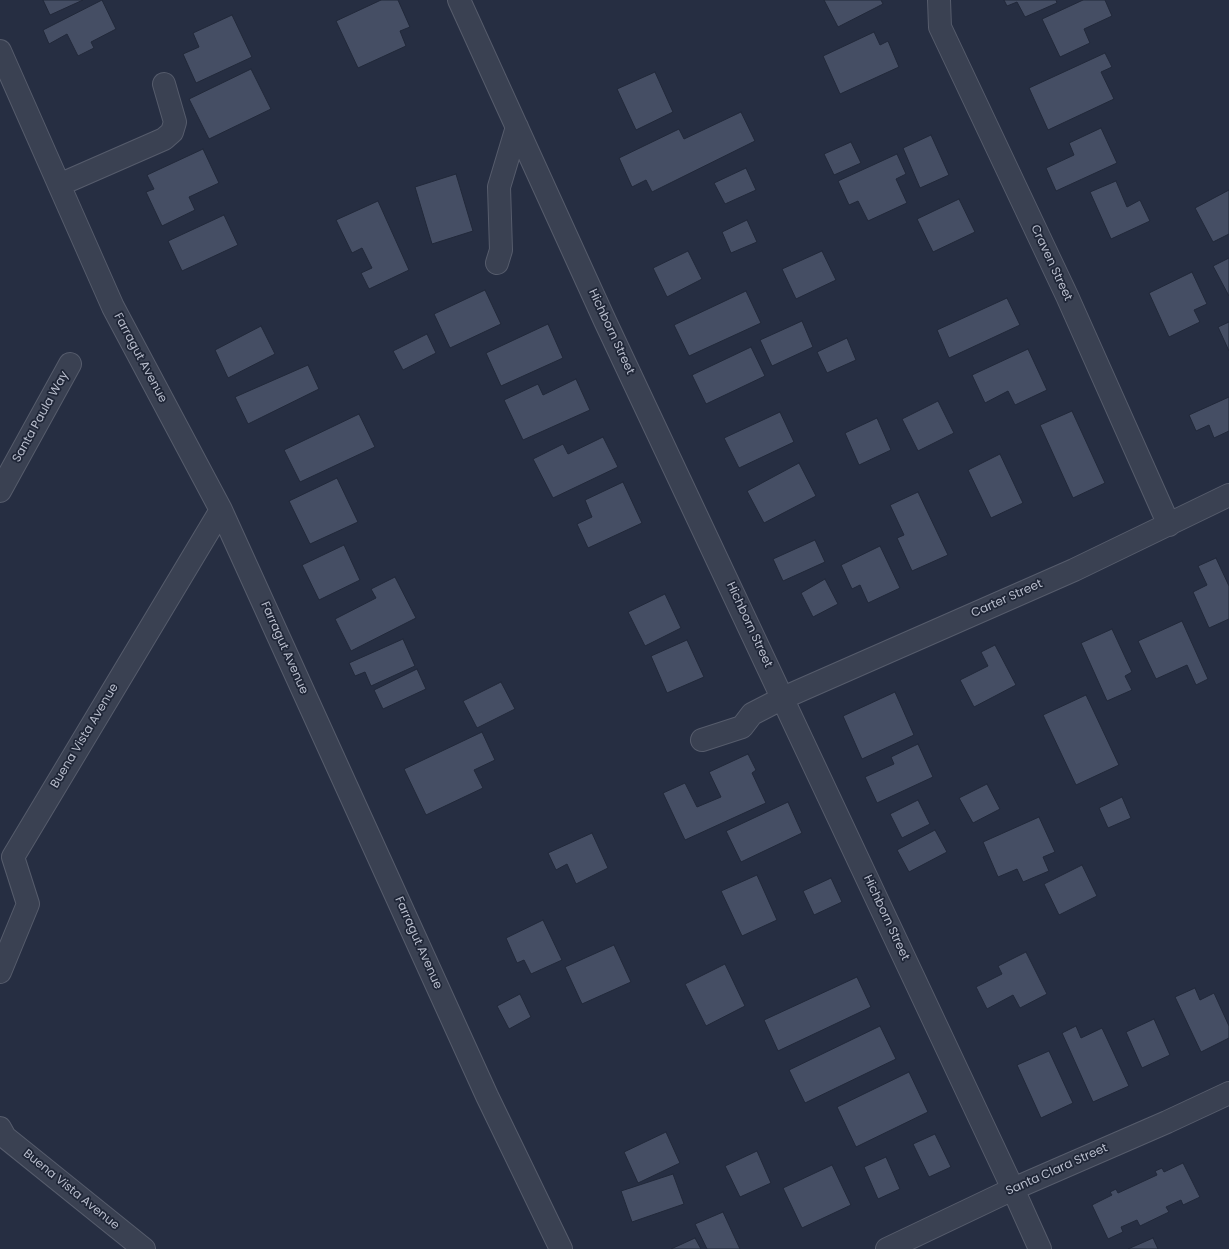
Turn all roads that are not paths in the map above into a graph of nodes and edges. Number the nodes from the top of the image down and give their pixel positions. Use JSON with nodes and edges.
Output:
{"nodes":[{"id":1,"x":459,"y":0,"type":"edge"},
{"id":2,"x":939,"y":0,"type":"edge"},
{"id":3,"x":0,"y":51,"type":"edge"},
{"id":4,"x":164,"y":84,"type":"dead end"},
{"id":5,"x":517,"y":127,"type":"junction"},
{"id":6,"x":59,"y":185,"type":"junction"},
{"id":7,"x":497,"y":263,"type":"dead end"},
{"id":8,"x":70,"y":364,"type":"dead end"},
{"id":9,"x":0,"y":491,"type":"edge"},
{"id":10,"x":1229,"y":495,"type":"edge"},
{"id":11,"x":221,"y":510,"type":"junction"},
{"id":12,"x":1169,"y":525,"type":"junction"},
{"id":13,"x":783,"y":698,"type":"junction"},
{"id":14,"x":702,"y":740,"type":"dead end"},
{"id":15,"x":7,"y":855,"type":"edge"},
{"id":16,"x":0,"y":972,"type":"edge"},
{"id":17,"x":1228,"y":1097,"type":"edge"},
{"id":18,"x":0,"y":1128,"type":"edge"},
{"id":19,"x":1013,"y":1188,"type":"junction"},
{"id":20,"x":144,"y":1249,"type":"edge"},
{"id":21,"x":561,"y":1249,"type":"edge"},
{"id":22,"x":887,"y":1249,"type":"edge"},
{"id":23,"x":1040,"y":1249,"type":"edge"}],
"edges":[{"from":1,"to":5,"type":"street","name":"Hichborn Street"},
{"from":2,"to":12,"type":"street","name":"Craven Street"},
{"from":3,"to":6,"type":"street","name":"Farragut Avenue"},
{"from":4,"to":6,"type":"street"},
{"from":5,"to":7,"type":"street"},
{"from":5,"to":13,"type":"street","name":"Hichborn Street"},
{"from":6,"to":11,"type":"street","name":"Farragut Avenue"},
{"from":8,"to":9,"type":"street","name":"Santa Paula Way"},
{"from":10,"to":12,"type":"street","name":"Carter Street"},
{"from":11,"to":15,"type":"street","name":"Buena Vista Avenue"},
{"from":11,"to":21,"type":"street","name":"Farragut Avenue"},
{"from":12,"to":13,"type":"street","name":"Carter Street"},
{"from":13,"to":14,"type":"street","name":"Carter Street"},
{"from":13,"to":19,"type":"street","name":"Hichborn Street"},
{"from":15,"to":16,"type":"street","name":"Buena Vista Avenue"},
{"from":17,"to":19,"type":"street","name":"Santa Clara Street"},
{"from":18,"to":20,"type":"street","name":"Buena Vista Avenue"},
{"from":19,"to":22,"type":"street","name":"Santa Clara Street"},
{"from":19,"to":23,"type":"street","name":"Hichborn Street"}]}
